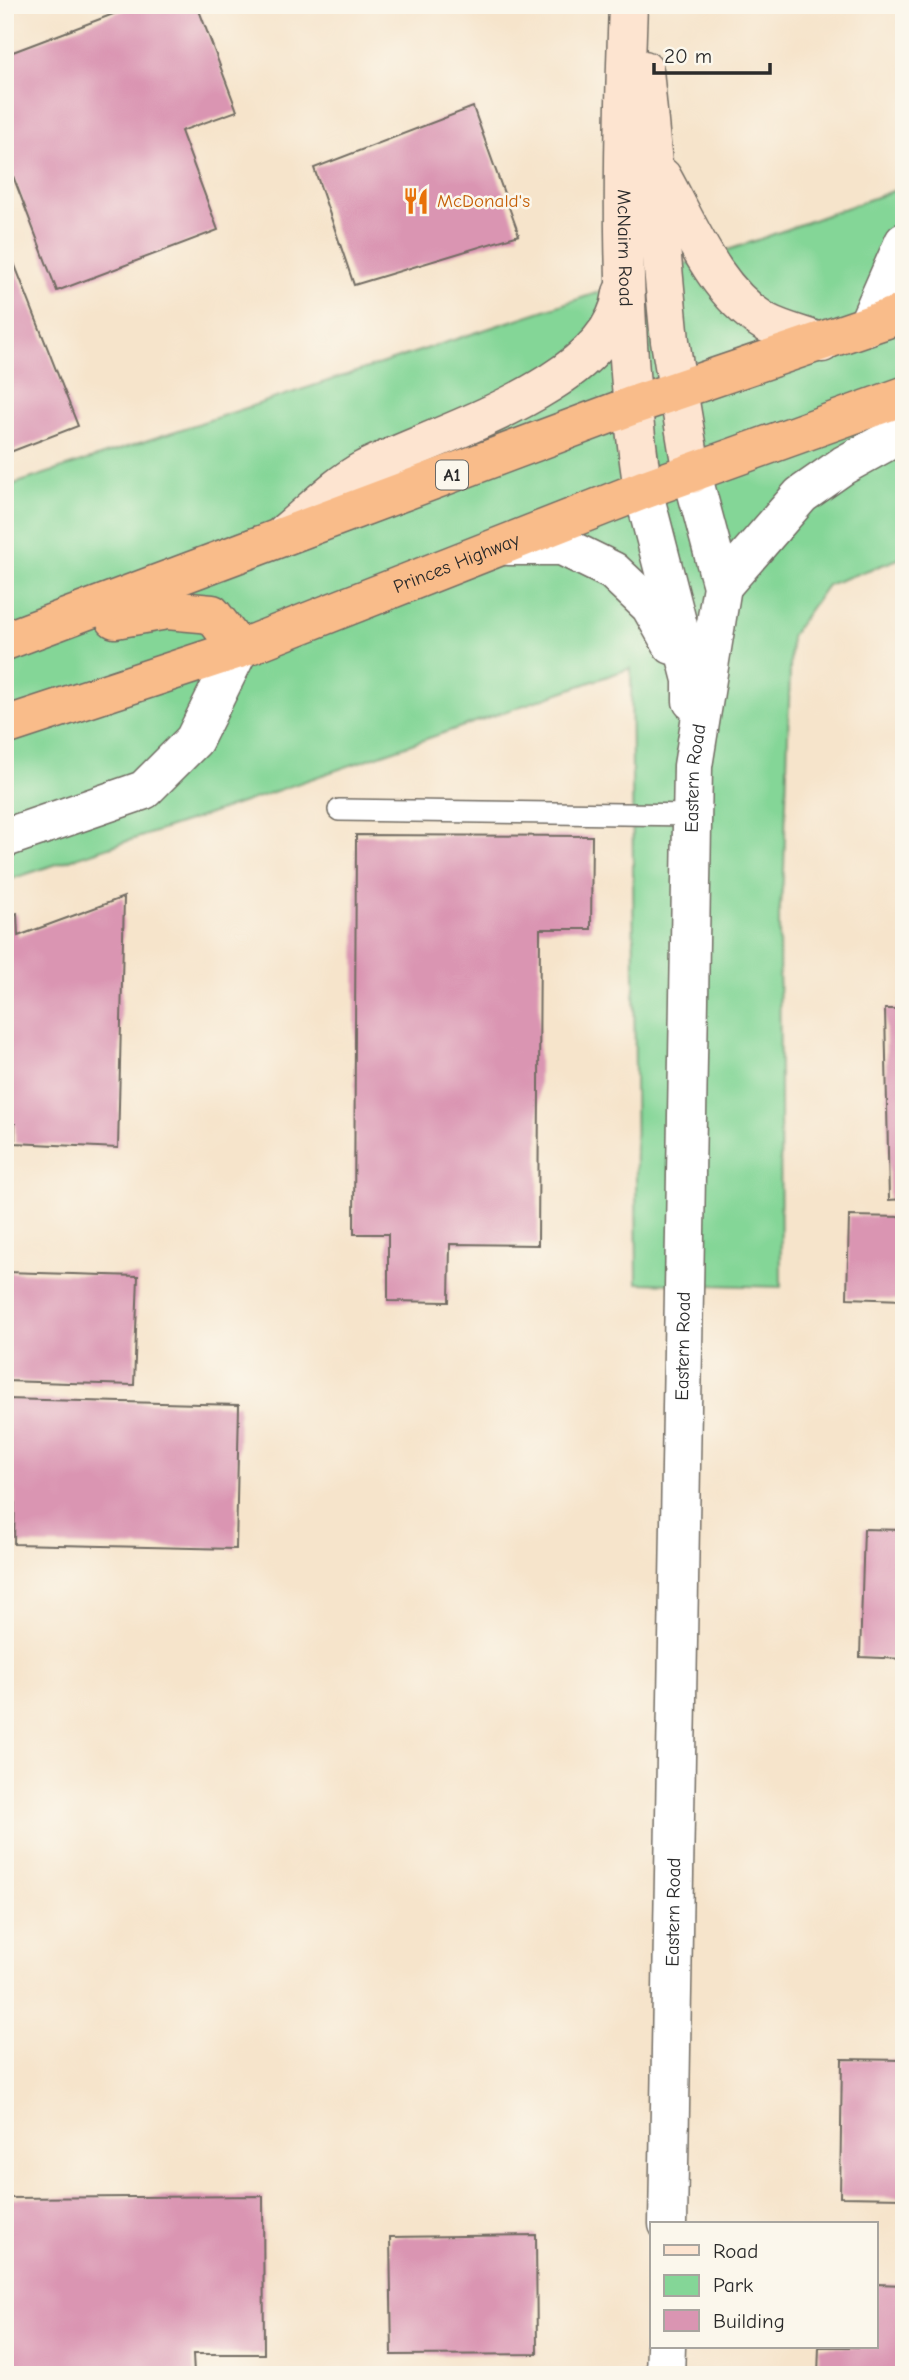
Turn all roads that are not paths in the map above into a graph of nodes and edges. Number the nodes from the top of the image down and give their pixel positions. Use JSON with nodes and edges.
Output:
{"nodes":[{"id":1,"x":628,"y":5,"type":"edge"},
{"id":2,"x":637,"y":5,"type":"edge"},
{"id":3,"x":656,"y":166,"type":"junction"},
{"id":4,"x":904,"y":242,"type":"edge"},
{"id":5,"x":626,"y":256,"type":"junction"},
{"id":6,"x":904,"y":313,"type":"edge"},
{"id":7,"x":867,"y":326,"type":"junction"},
{"id":8,"x":822,"y":343,"type":"junction"},
{"id":9,"x":677,"y":391,"type":"junction"},
{"id":10,"x":904,"y":396,"type":"edge"},
{"id":11,"x":631,"y":406,"type":"junction"},
{"id":12,"x":904,"y":432,"type":"edge"},
{"id":13,"x":692,"y":474,"type":"junction"},
{"id":14,"x":643,"y":490,"type":"junction"},
{"id":15,"x":273,"y":542,"type":"junction"},
{"id":16,"x":508,"y":546,"type":"junction"},
{"id":17,"x":722,"y":586,"type":"junction"},
{"id":18,"x":14,"y":638,"type":"edge"},
{"id":19,"x":239,"y":649,"type":"junction"},
{"id":20,"x":692,"y":680,"type":"junction"},
{"id":21,"x":5,"y":726,"type":"edge"},
{"id":22,"x":693,"y":766,"type":"junction"},
{"id":23,"x":339,"y":810,"type":"dead end"},
{"id":24,"x":692,"y":815,"type":"junction"},
{"id":25,"x":5,"y":838,"type":"edge"},
{"id":26,"x":668,"y":2222,"type":"edge"},
{"id":27,"x":666,"y":2348,"type":"edge"},
{"id":28,"x":665,"y":2375,"type":"edge"}],
"edges":[{"from":1,"to":5,"type":"street","name":"McNairn Road"},
{"from":2,"to":3,"type":"street","name":"McNairn Road"},
{"from":3,"to":8,"type":"street"},
{"from":3,"to":9,"type":"street","name":"McNairn Road"},
{"from":4,"to":7,"type":"street"},
{"from":5,"to":11,"type":"street","name":"McNairn Road"},
{"from":5,"to":15,"type":"street"},
{"from":6,"to":7,"type":"highway","number":"A1"},
{"from":7,"to":8,"type":"highway","number":"A1"},
{"from":8,"to":9,"type":"highway","number":"A1"},
{"from":9,"to":11,"type":"highway","number":"A1"},
{"from":9,"to":13,"type":"street","name":"McNairn Road"},
{"from":10,"to":13,"type":"highway","name":"Princes Highway"},
{"from":11,"to":14,"type":"street","name":"McNairn Road"},
{"from":11,"to":15,"type":"highway","number":"A1"},
{"from":12,"to":17,"type":"street"},
{"from":13,"to":14,"type":"highway","name":"Princes Highway"},
{"from":13,"to":17,"type":"street","name":"Eastern Road"},
{"from":14,"to":16,"type":"highway","name":"Princes Highway"},
{"from":14,"to":20,"type":"street"},
{"from":15,"to":18,"type":"highway","number":"A1"},
{"from":16,"to":19,"type":"highway","name":"Princes Highway"},
{"from":16,"to":20,"type":"street"},
{"from":17,"to":22,"type":"street","name":"Eastern Road"},
{"from":18,"to":19,"type":"highway"},
{"from":19,"to":21,"type":"highway","name":"Princes Highway"},
{"from":19,"to":25,"type":"street"},
{"from":20,"to":22,"type":"street"},
{"from":22,"to":24,"type":"street","name":"Eastern Road"},
{"from":23,"to":24,"type":"lane"},
{"from":24,"to":26,"type":"street","name":"Eastern Road"},
{"from":27,"to":28,"type":"street"}]}
